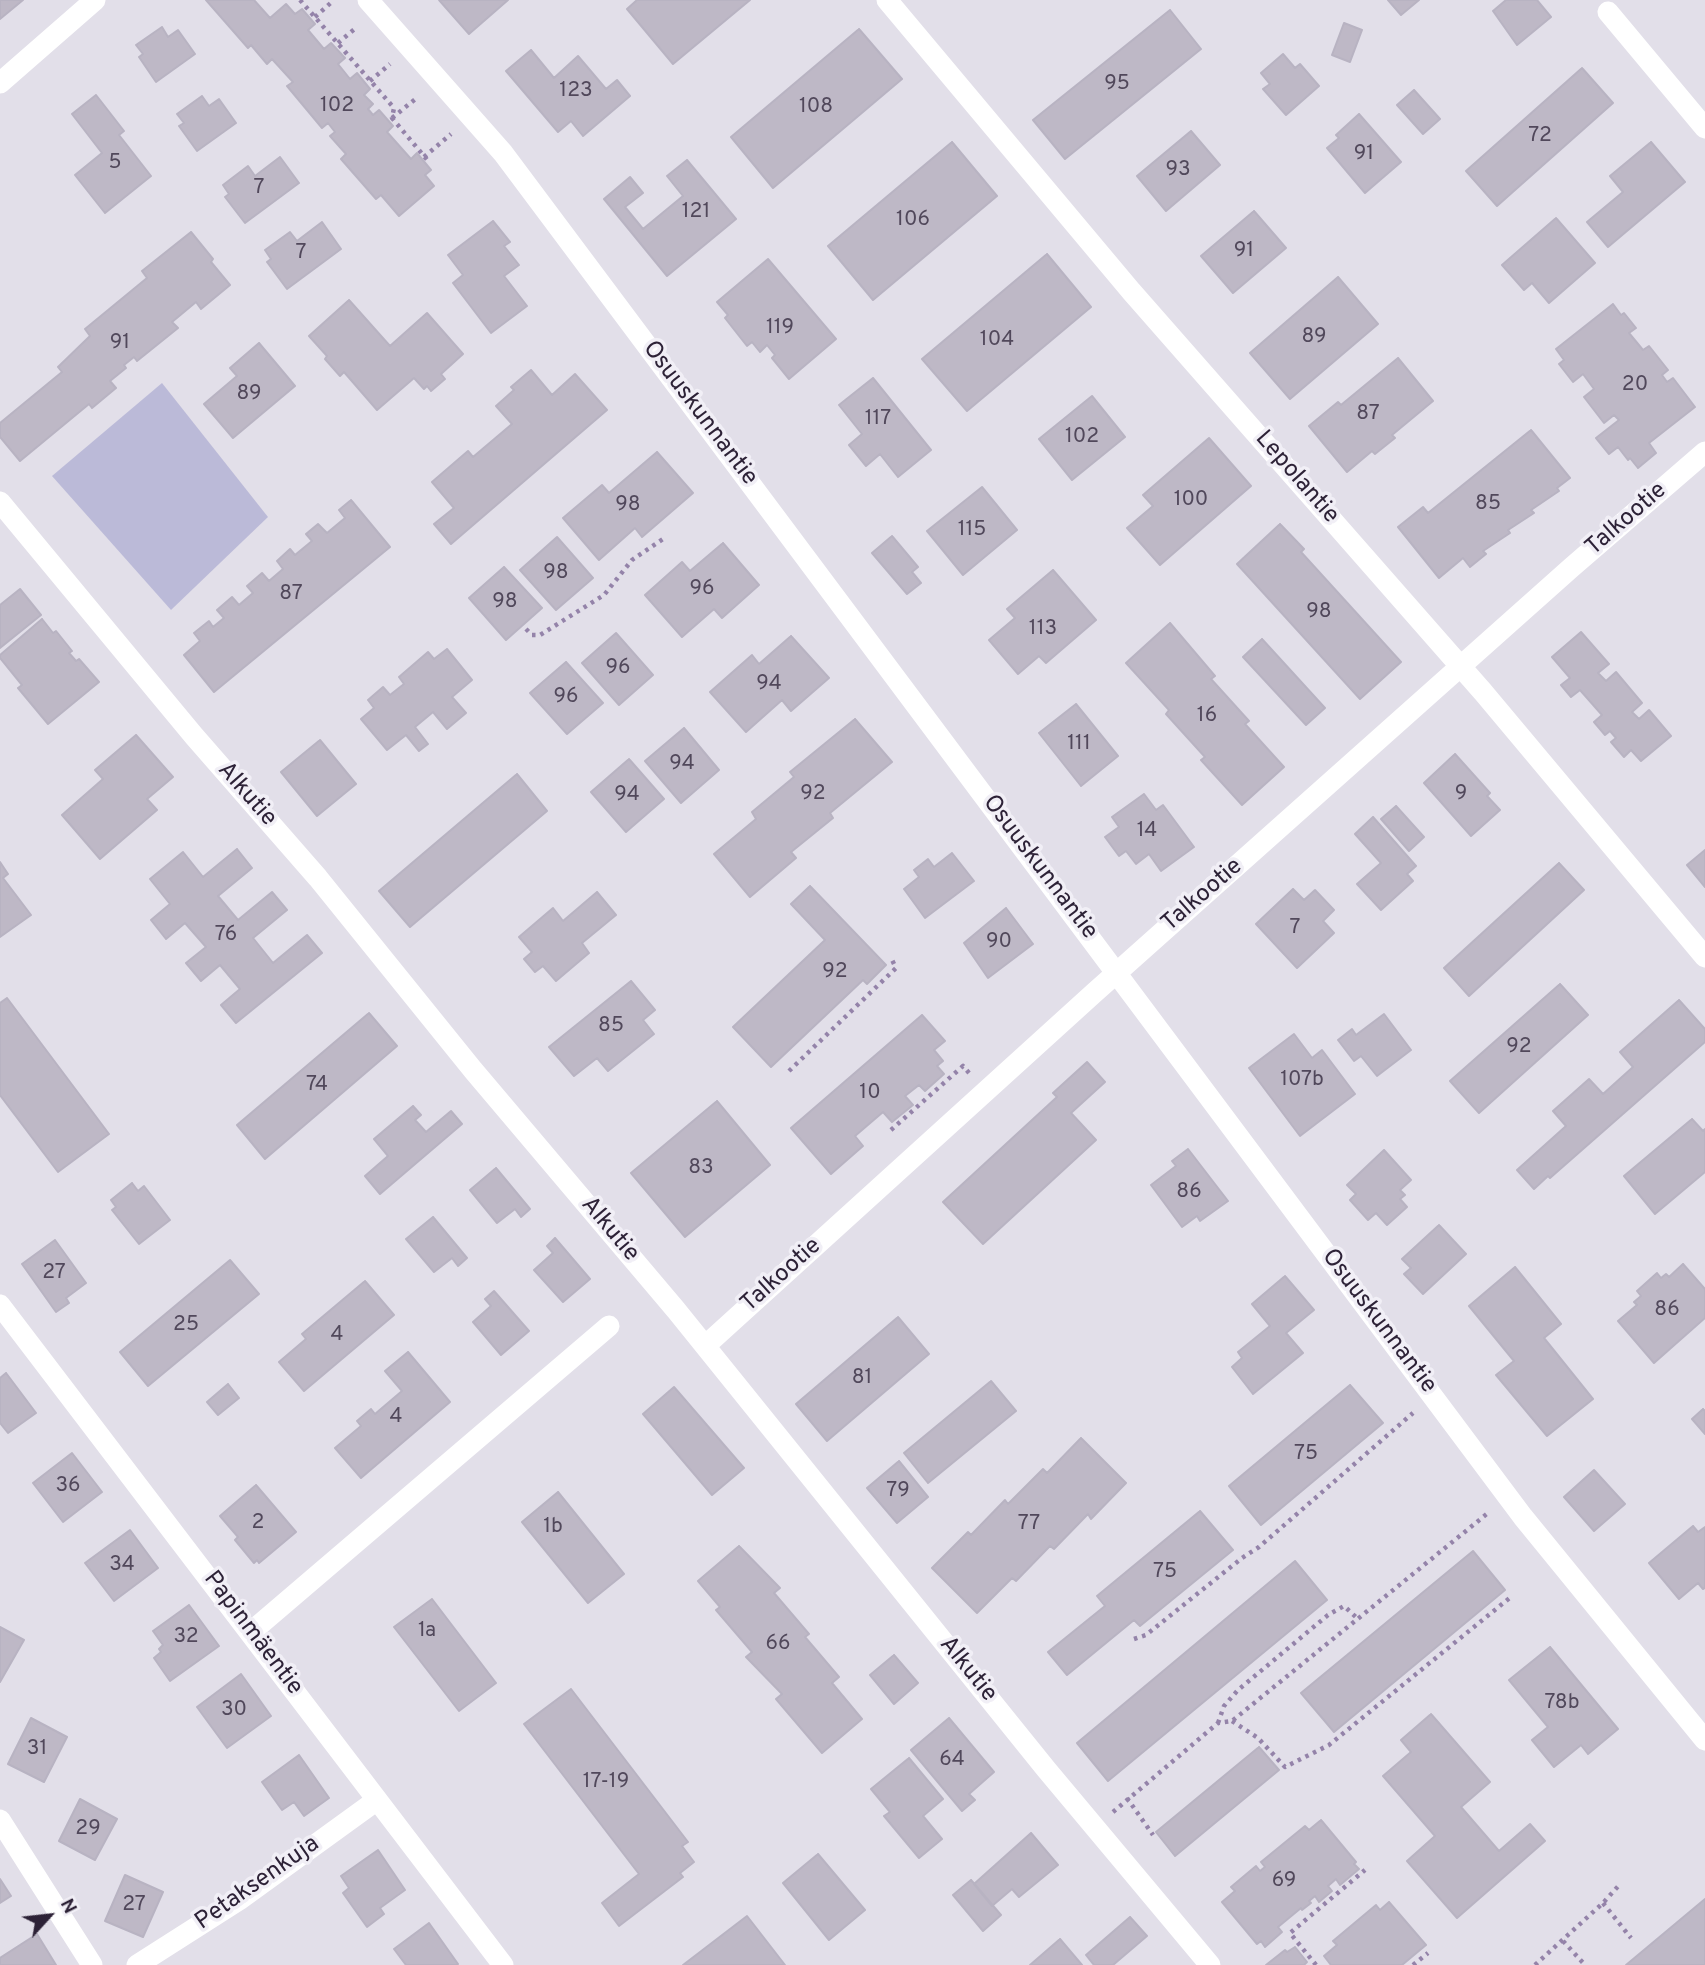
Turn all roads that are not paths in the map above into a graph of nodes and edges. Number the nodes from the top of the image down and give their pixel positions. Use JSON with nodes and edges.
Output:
{"nodes":[{"id":1,"x":95,"y":0,"type":"edge"},
{"id":2,"x":368,"y":0,"type":"edge"},
{"id":3,"x":887,"y":0,"type":"edge"},
{"id":4,"x":1608,"y":12,"type":"dead end"},
{"id":5,"x":0,"y":83,"type":"edge"},
{"id":6,"x":1705,"y":128,"type":"edge"},
{"id":7,"x":1705,"y":452,"type":"edge"},
{"id":8,"x":0,"y":502,"type":"edge"},
{"id":9,"x":1461,"y":666,"type":"junction"},
{"id":10,"x":1705,"y":957,"type":"edge"},
{"id":11,"x":1117,"y":972,"type":"junction"},
{"id":12,"x":0,"y":1305,"type":"edge"},
{"id":13,"x":609,"y":1326,"type":"dead end"},
{"id":14,"x":705,"y":1346,"type":"junction"},
{"id":15,"x":251,"y":1632,"type":"junction"},
{"id":16,"x":1705,"y":1740,"type":"edge"},
{"id":17,"x":377,"y":1800,"type":"junction"},
{"id":18,"x":0,"y":1820,"type":"edge"},
{"id":19,"x":92,"y":1965,"type":"edge"},
{"id":20,"x":137,"y":1965,"type":"edge"},
{"id":21,"x":503,"y":1965,"type":"edge"},
{"id":22,"x":1210,"y":1965,"type":"edge"}],
"edges":[{"from":1,"to":5,"type":"street"},
{"from":2,"to":11,"type":"street","name":"Osuuskunnantie"},
{"from":3,"to":9,"type":"street","name":"Lepolantie"},
{"from":4,"to":6,"type":"street"},
{"from":7,"to":9,"type":"street","name":"Talkootie"},
{"from":8,"to":14,"type":"street","name":"Alkutie"},
{"from":9,"to":10,"type":"street","name":"Lepolantie"},
{"from":9,"to":11,"type":"street","name":"Talkootie"},
{"from":11,"to":14,"type":"street","name":"Talkootie"},
{"from":11,"to":16,"type":"street","name":"Osuuskunnantie"},
{"from":12,"to":15,"type":"street","name":"Papinmäentie"},
{"from":13,"to":15,"type":"street"},
{"from":14,"to":22,"type":"street","name":"Alkutie"},
{"from":15,"to":17,"type":"street","name":"Papinmäentie"},
{"from":17,"to":20,"type":"street","name":"Petaksenkuja"},
{"from":17,"to":21,"type":"street","name":"Papinmäentie"},
{"from":18,"to":19,"type":"street"}]}
